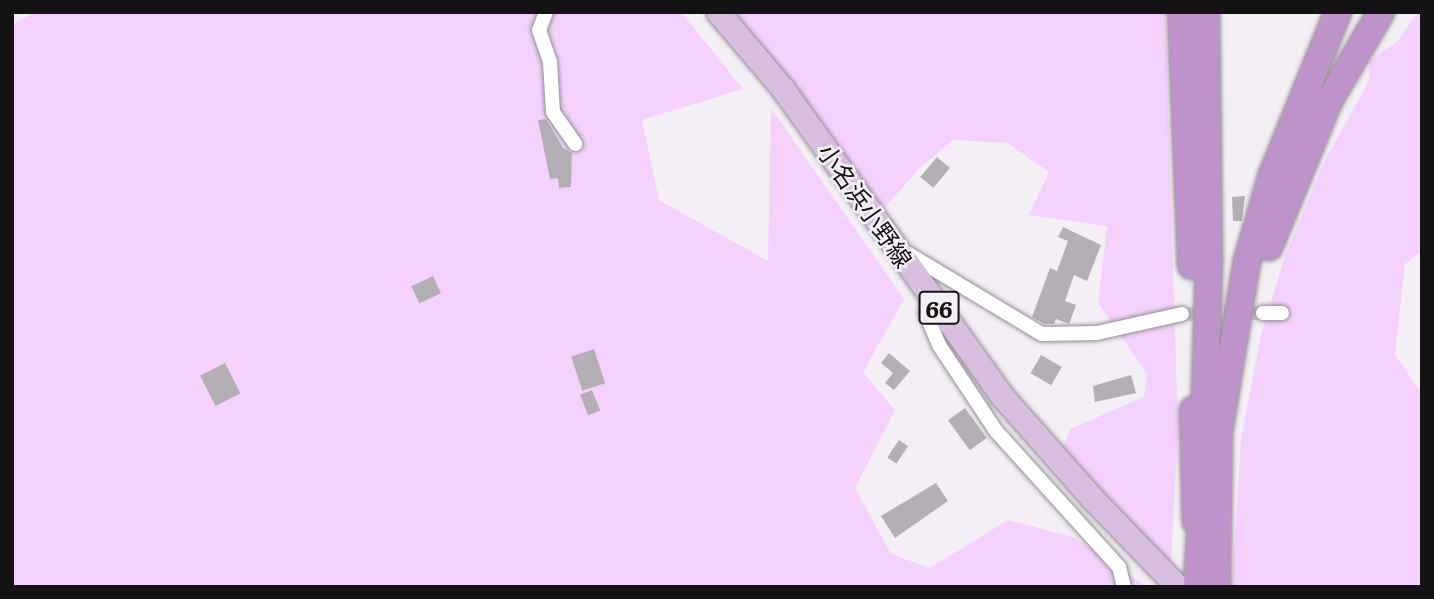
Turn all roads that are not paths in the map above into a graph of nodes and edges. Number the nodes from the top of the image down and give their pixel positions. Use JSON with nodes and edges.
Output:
{"nodes":[{"id":1,"x":546,"y":12,"type":"edge"},
{"id":2,"x":718,"y":12,"type":"edge"},
{"id":3,"x":1181,"y":12,"type":"edge"},
{"id":4,"x":1206,"y":12,"type":"edge"},
{"id":5,"x":1338,"y":12,"type":"edge"},
{"id":6,"x":1381,"y":12,"type":"edge"},
{"id":7,"x":575,"y":144,"type":"dead end"},
{"id":8,"x":895,"y":246,"type":"junction"},
{"id":9,"x":928,"y":293,"type":"junction"},
{"id":10,"x":1263,"y":313,"type":"tunnel mouth"},
{"id":11,"x":1282,"y":313,"type":"dead end"},
{"id":12,"x":1182,"y":314,"type":"tunnel mouth"},
{"id":13,"x":1208,"y":547,"type":"junction"},
{"id":14,"x":1197,"y":586,"type":"edge"},
{"id":15,"x":1124,"y":587,"type":"edge"}],
"edges":[{"from":1,"to":7,"type":"street"},
{"from":2,"to":8,"type":"main road","name":"小名浜小野線","number":"66"},
{"from":3,"to":13,"type":"highway"},
{"from":4,"to":13,"type":"highway"},
{"from":5,"to":13,"type":"highway"},
{"from":6,"to":13,"type":"highway"},
{"from":8,"to":9,"type":"main road","name":"小名浜小野線","number":"66"},
{"from":8,"to":12,"type":"street"},
{"from":9,"to":14,"type":"main road","name":"小名浜小野線","number":"66"},
{"from":9,"to":15,"type":"street"},
{"from":10,"to":11,"type":"street"},
{"from":13,"to":14,"type":"highway"}]}
